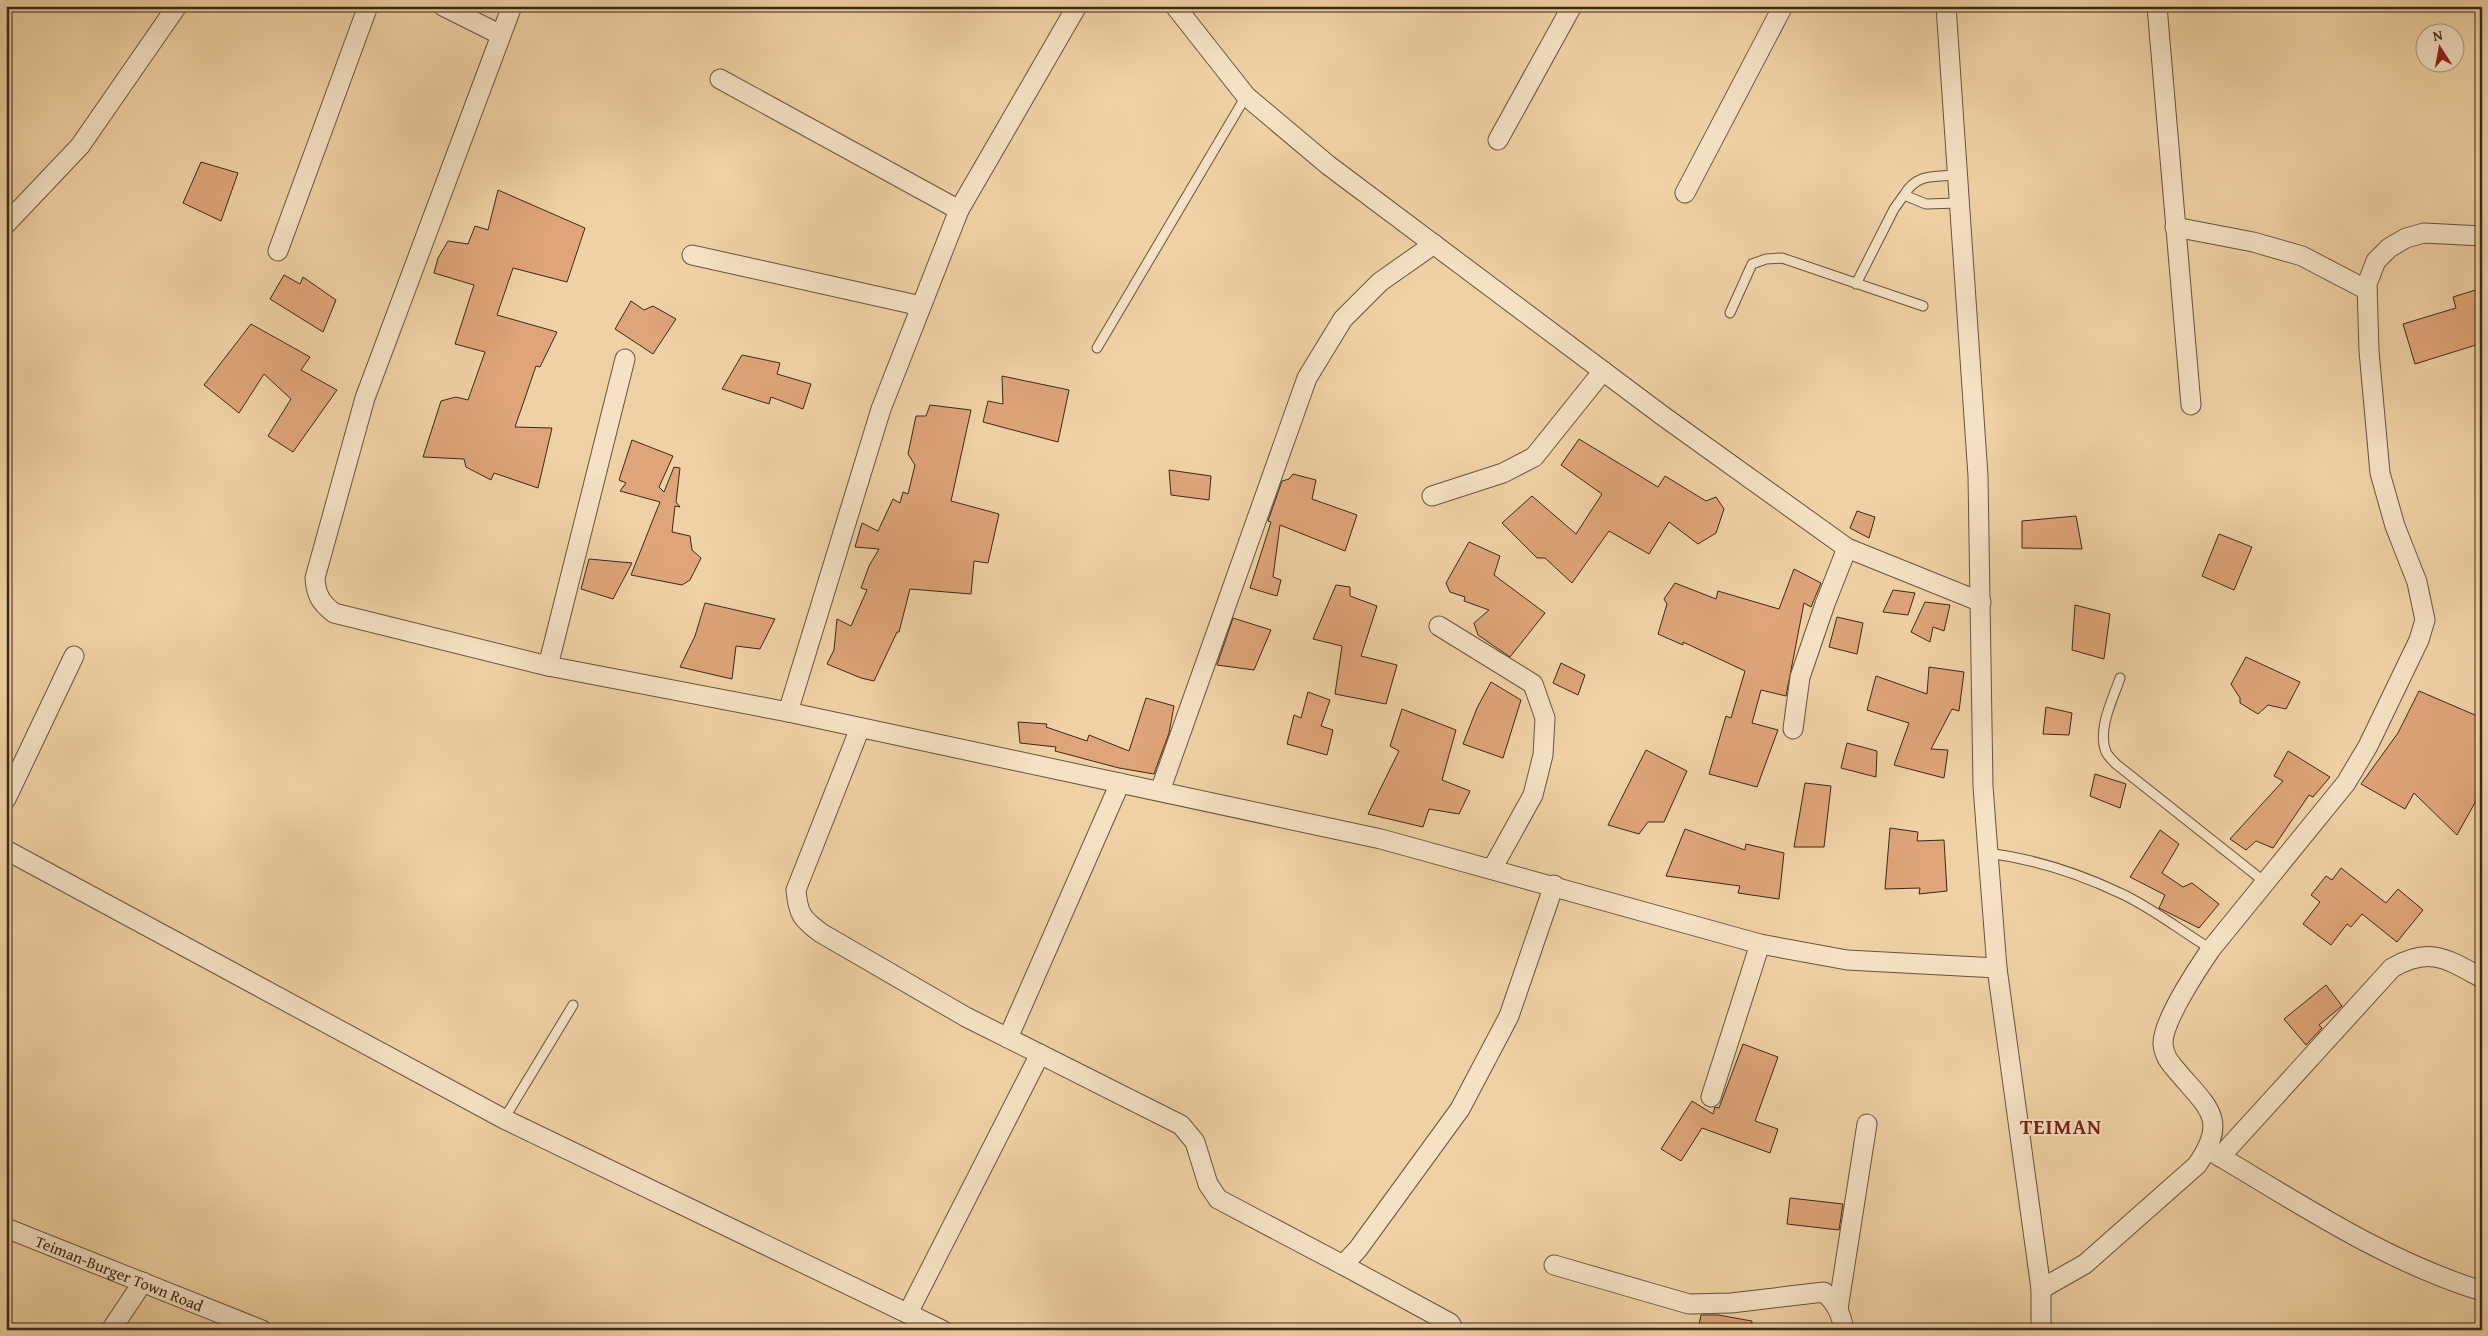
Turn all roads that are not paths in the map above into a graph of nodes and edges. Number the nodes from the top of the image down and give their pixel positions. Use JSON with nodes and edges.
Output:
{"nodes":[{"id":1,"x":177,"y":6,"type":"edge"},
{"id":2,"x":368,"y":6,"type":"edge"},
{"id":3,"x":443,"y":6,"type":"edge"},
{"id":4,"x":512,"y":6,"type":"edge"},
{"id":5,"x":1077,"y":6,"type":"edge"},
{"id":6,"x":1175,"y":6,"type":"edge"},
{"id":7,"x":1572,"y":6,"type":"edge"},
{"id":8,"x":1782,"y":6,"type":"edge"},
{"id":9,"x":1946,"y":6,"type":"edge"},
{"id":10,"x":2156,"y":6,"type":"edge"},
{"id":11,"x":502,"y":35,"type":"junction"},
{"id":12,"x":720,"y":79,"type":"dead end"},
{"id":13,"x":1246,"y":96,"type":"junction"},
{"id":14,"x":1498,"y":140,"type":"dead end"},
{"id":15,"x":1956,"y":175,"type":"junction"},
{"id":16,"x":1685,"y":192,"type":"dead end"},
{"id":17,"x":1904,"y":195,"type":"junction"},
{"id":18,"x":1958,"y":203,"type":"junction"},
{"id":19,"x":959,"y":210,"type":"junction"},
{"id":20,"x":6,"y":224,"type":"edge"},
{"id":21,"x":2175,"y":227,"type":"junction"},
{"id":22,"x":2482,"y":236,"type":"edge"},
{"id":23,"x":1434,"y":244,"type":"junction"},
{"id":24,"x":278,"y":252,"type":"dead end"},
{"id":25,"x":692,"y":255,"type":"dead end"},
{"id":26,"x":1856,"y":284,"type":"junction"},
{"id":27,"x":2367,"y":290,"type":"junction"},
{"id":28,"x":921,"y":306,"type":"junction"},
{"id":29,"x":1923,"y":306,"type":"dead end"},
{"id":30,"x":1730,"y":313,"type":"dead end"},
{"id":31,"x":1097,"y":348,"type":"dead end"},
{"id":32,"x":625,"y":359,"type":"dead end"},
{"id":33,"x":1603,"y":371,"type":"junction"},
{"id":34,"x":2191,"y":405,"type":"dead end"},
{"id":35,"x":1432,"y":496,"type":"dead end"},
{"id":36,"x":1847,"y":548,"type":"junction"},
{"id":37,"x":1981,"y":602,"type":"junction"},
{"id":38,"x":1439,"y":626,"type":"dead end"},
{"id":39,"x":74,"y":656,"type":"dead end"},
{"id":40,"x":548,"y":666,"type":"junction"},
{"id":41,"x":2120,"y":678,"type":"dead end"},
{"id":42,"x":788,"y":712,"type":"junction"},
{"id":43,"x":860,"y":728,"type":"junction"},
{"id":44,"x":1793,"y":730,"type":"dead end"},
{"id":45,"x":1120,"y":783,"type":"junction"},
{"id":46,"x":1160,"y":791,"type":"junction"},
{"id":47,"x":6,"y":799,"type":"edge"},
{"id":48,"x":6,"y":850,"type":"edge"},
{"id":49,"x":1988,"y":853,"type":"junction"},
{"id":50,"x":1492,"y":869,"type":"junction"},
{"id":51,"x":2266,"y":883,"type":"junction"},
{"id":52,"x":1554,"y":885,"type":"junction"},
{"id":53,"x":1760,"y":944,"type":"junction"},
{"id":54,"x":2211,"y":949,"type":"junction"},
{"id":55,"x":1997,"y":968,"type":"junction"},
{"id":56,"x":2482,"y":978,"type":"edge"},
{"id":57,"x":573,"y":1005,"type":"dead end"},
{"id":58,"x":1008,"y":1038,"type":"junction"},
{"id":59,"x":1040,"y":1054,"type":"junction"},
{"id":60,"x":1711,"y":1097,"type":"dead end"},
{"id":61,"x":504,"y":1119,"type":"junction"},
{"id":62,"x":1868,"y":1124,"type":"dead end"},
{"id":63,"x":2214,"y":1153,"type":"junction"},
{"id":64,"x":6,"y":1228,"type":"edge"},
{"id":65,"x":1343,"y":1265,"type":"junction"},
{"id":66,"x":1554,"y":1265,"type":"dead end"},
{"id":67,"x":143,"y":1282,"type":"junction"},
{"id":68,"x":2041,"y":1290,"type":"junction"},
{"id":69,"x":2482,"y":1291,"type":"edge"},
{"id":70,"x":1838,"y":1309,"type":"junction"},
{"id":71,"x":908,"y":1314,"type":"junction"},
{"id":72,"x":111,"y":1330,"type":"edge"},
{"id":73,"x":262,"y":1330,"type":"edge"},
{"id":74,"x":942,"y":1330,"type":"edge"},
{"id":75,"x":1454,"y":1330,"type":"edge"},
{"id":76,"x":1844,"y":1330,"type":"edge"},
{"id":77,"x":2041,"y":1330,"type":"edge"}],
"edges":[{"from":1,"to":20,"type":"street"},
{"from":2,"to":24,"type":"street"},
{"from":3,"to":11,"type":"street"},
{"from":4,"to":11,"type":"street"},
{"from":5,"to":19,"type":"street"},
{"from":6,"to":13,"type":"street"},
{"from":7,"to":14,"type":"street"},
{"from":8,"to":16,"type":"street"},
{"from":9,"to":15,"type":"street"},
{"from":10,"to":21,"type":"street"},
{"from":11,"to":40,"type":"street"},
{"from":12,"to":19,"type":"street"},
{"from":13,"to":23,"type":"street"},
{"from":13,"to":31,"type":"lane"},
{"from":15,"to":17,"type":"lane"},
{"from":15,"to":18,"type":"street"},
{"from":17,"to":18,"type":"lane"},
{"from":17,"to":26,"type":"lane"},
{"from":18,"to":37,"type":"street"},
{"from":19,"to":28,"type":"street"},
{"from":21,"to":27,"type":"street"},
{"from":21,"to":34,"type":"street"},
{"from":22,"to":27,"type":"street"},
{"from":23,"to":33,"type":"street"},
{"from":23,"to":46,"type":"street"},
{"from":25,"to":28,"type":"street"},
{"from":26,"to":29,"type":"lane"},
{"from":26,"to":30,"type":"lane"},
{"from":27,"to":51,"type":"street"},
{"from":28,"to":42,"type":"street"},
{"from":32,"to":40,"type":"street"},
{"from":33,"to":35,"type":"street"},
{"from":33,"to":36,"type":"street"},
{"from":36,"to":37,"type":"street"},
{"from":36,"to":44,"type":"street"},
{"from":37,"to":49,"type":"street"},
{"from":38,"to":50,"type":"street"},
{"from":39,"to":47,"type":"street"},
{"from":40,"to":42,"type":"street"},
{"from":41,"to":51,"type":"lane"},
{"from":42,"to":43,"type":"street"},
{"from":43,"to":45,"type":"street"},
{"from":43,"to":58,"type":"street"},
{"from":45,"to":46,"type":"street"},
{"from":45,"to":58,"type":"street"},
{"from":46,"to":50,"type":"street"},
{"from":48,"to":61,"type":"street"},
{"from":49,"to":54,"type":"lane"},
{"from":49,"to":55,"type":"street"},
{"from":50,"to":52,"type":"street"},
{"from":51,"to":54,"type":"street"},
{"from":52,"to":53,"type":"street"},
{"from":52,"to":65,"type":"street"},
{"from":53,"to":55,"type":"street"},
{"from":53,"to":60,"type":"street"},
{"from":54,"to":63,"type":"street"},
{"from":55,"to":68,"type":"street"},
{"from":56,"to":63,"type":"street"},
{"from":57,"to":61,"type":"lane"},
{"from":58,"to":59,"type":"street"},
{"from":59,"to":65,"type":"street"},
{"from":59,"to":71,"type":"street"},
{"from":61,"to":71,"type":"street"},
{"from":62,"to":70,"type":"street"},
{"from":63,"to":68,"type":"street"},
{"from":63,"to":69,"type":"street"},
{"from":64,"to":67,"type":"street","name":"Teiman-Burger Town Road"},
{"from":65,"to":75,"type":"street"},
{"from":66,"to":70,"type":"street"},
{"from":67,"to":72,"type":"street"},
{"from":67,"to":73,"type":"street","name":"Teiman-Burger Town Road"},
{"from":68,"to":77,"type":"street"},
{"from":70,"to":76,"type":"street"},
{"from":71,"to":74,"type":"street"}]}
